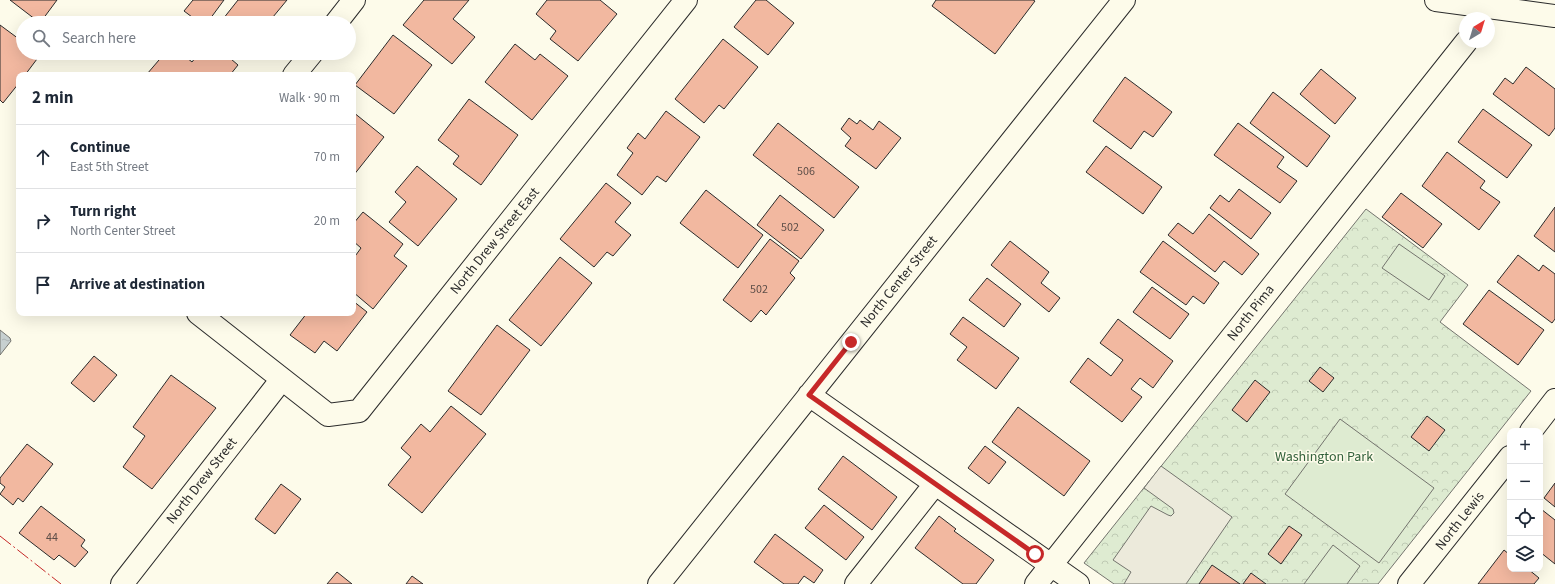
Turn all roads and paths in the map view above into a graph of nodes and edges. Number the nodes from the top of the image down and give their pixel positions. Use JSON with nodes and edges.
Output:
{"nodes":[{"id":1,"x":354,"y":0,"type":"edge"},
{"id":2,"x":686,"y":0,"type":"edge"},
{"id":3,"x":1124,"y":0,"type":"edge"},
{"id":4,"x":1436,"y":0,"type":"edge"},
{"id":5,"x":1485,"y":12,"type":"edge"},
{"id":6,"x":1495,"y":13,"type":"edge"},
{"id":7,"x":341,"y":16,"type":"edge"},
{"id":8,"x":1555,"y":16,"type":"edge"},
{"id":9,"x":1461,"y":48,"type":"edge"},
{"id":10,"x":306,"y":60,"type":"edge"},
{"id":11,"x":296,"y":72,"type":"edge"},
{"id":12,"x":202,"y":316,"type":"edge"},
{"id":13,"x":282,"y":378,"type":"junction"},
{"id":14,"x":809,"y":395,"type":"junction"},
{"id":15,"x":1555,"y":400,"type":"edge"},
{"id":16,"x":1533,"y":428,"type":"edge"},
{"id":17,"x":1507,"y":461,"type":"edge"},
{"id":18,"x":935,"y":484,"type":"junction"},
{"id":19,"x":1051,"y":565,"type":"junction"},
{"id":20,"x":122,"y":584,"type":"edge"},
{"id":21,"x":659,"y":584,"type":"edge"},
{"id":22,"x":856,"y":584,"type":"edge"},
{"id":23,"x":1036,"y":584,"type":"edge"},
{"id":24,"x":1078,"y":584,"type":"edge"},
{"id":25,"x":1409,"y":584,"type":"edge"}],
"edges":[{"from":1,"to":7,"type":"street"},
{"from":2,"to":13,"type":"street","name":"North Drew Street East"},
{"from":3,"to":14,"type":"street","name":"North Center Street"},
{"from":4,"to":5,"type":"street"},
{"from":6,"to":8,"type":"street"},
{"from":9,"to":19,"type":"street","name":"North Pima"},
{"from":10,"to":11,"type":"street"},
{"from":12,"to":13,"type":"street","name":"North Drew Street East"},
{"from":13,"to":20,"type":"street","name":"North Drew Street"},
{"from":14,"to":18,"type":"street"},
{"from":14,"to":21,"type":"street","name":"North Center Street"},
{"from":15,"to":16,"type":"street"},
{"from":17,"to":25,"type":"street","name":"North Lewis"},
{"from":18,"to":19,"type":"street"},
{"from":18,"to":22,"type":"street"},
{"from":19,"to":23,"type":"street","name":"North Pima"},
{"from":19,"to":24,"type":"street"}]}
